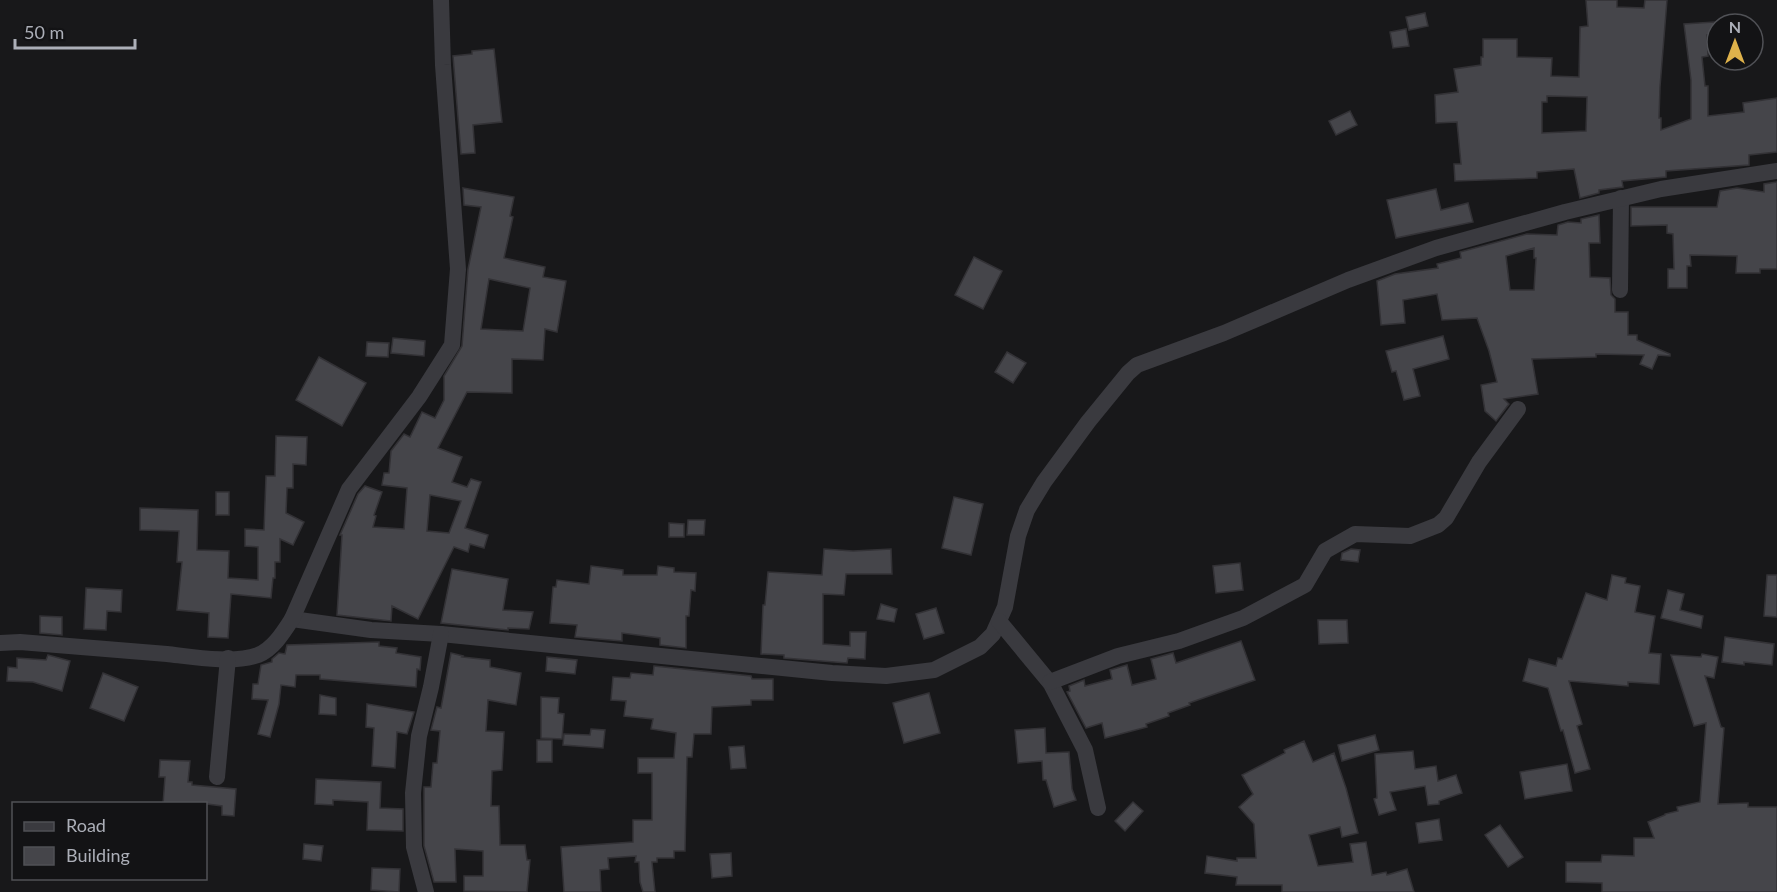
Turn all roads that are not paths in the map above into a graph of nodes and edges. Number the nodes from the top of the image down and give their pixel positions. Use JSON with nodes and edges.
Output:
{"nodes":[{"id":1,"x":441,"y":0,"type":"edge"},
{"id":2,"x":1777,"y":171,"type":"edge"},
{"id":3,"x":1621,"y":198,"type":"junction"},
{"id":4,"x":1620,"y":290,"type":"dead end"},
{"id":5,"x":1518,"y":409,"type":"dead end"},
{"id":6,"x":292,"y":619,"type":"junction"},
{"id":7,"x":999,"y":621,"type":"junction"},
{"id":8,"x":441,"y":634,"type":"junction"},
{"id":9,"x":0,"y":643,"type":"edge"},
{"id":10,"x":228,"y":658,"type":"junction"},
{"id":11,"x":1050,"y":682,"type":"junction"},
{"id":12,"x":217,"y":777,"type":"dead end"},
{"id":13,"x":1098,"y":808,"type":"dead end"},
{"id":14,"x":426,"y":892,"type":"edge"}],
"edges":[{"from":1,"to":6,"type":"street"},
{"from":2,"to":3,"type":"street"},
{"from":3,"to":4,"type":"street"},
{"from":3,"to":7,"type":"street"},
{"from":5,"to":11,"type":"street"},
{"from":6,"to":8,"type":"street"},
{"from":6,"to":10,"type":"street"},
{"from":7,"to":8,"type":"street"},
{"from":7,"to":11,"type":"street"},
{"from":8,"to":14,"type":"street"},
{"from":9,"to":10,"type":"street"},
{"from":10,"to":12,"type":"street"},
{"from":11,"to":13,"type":"street"}]}
